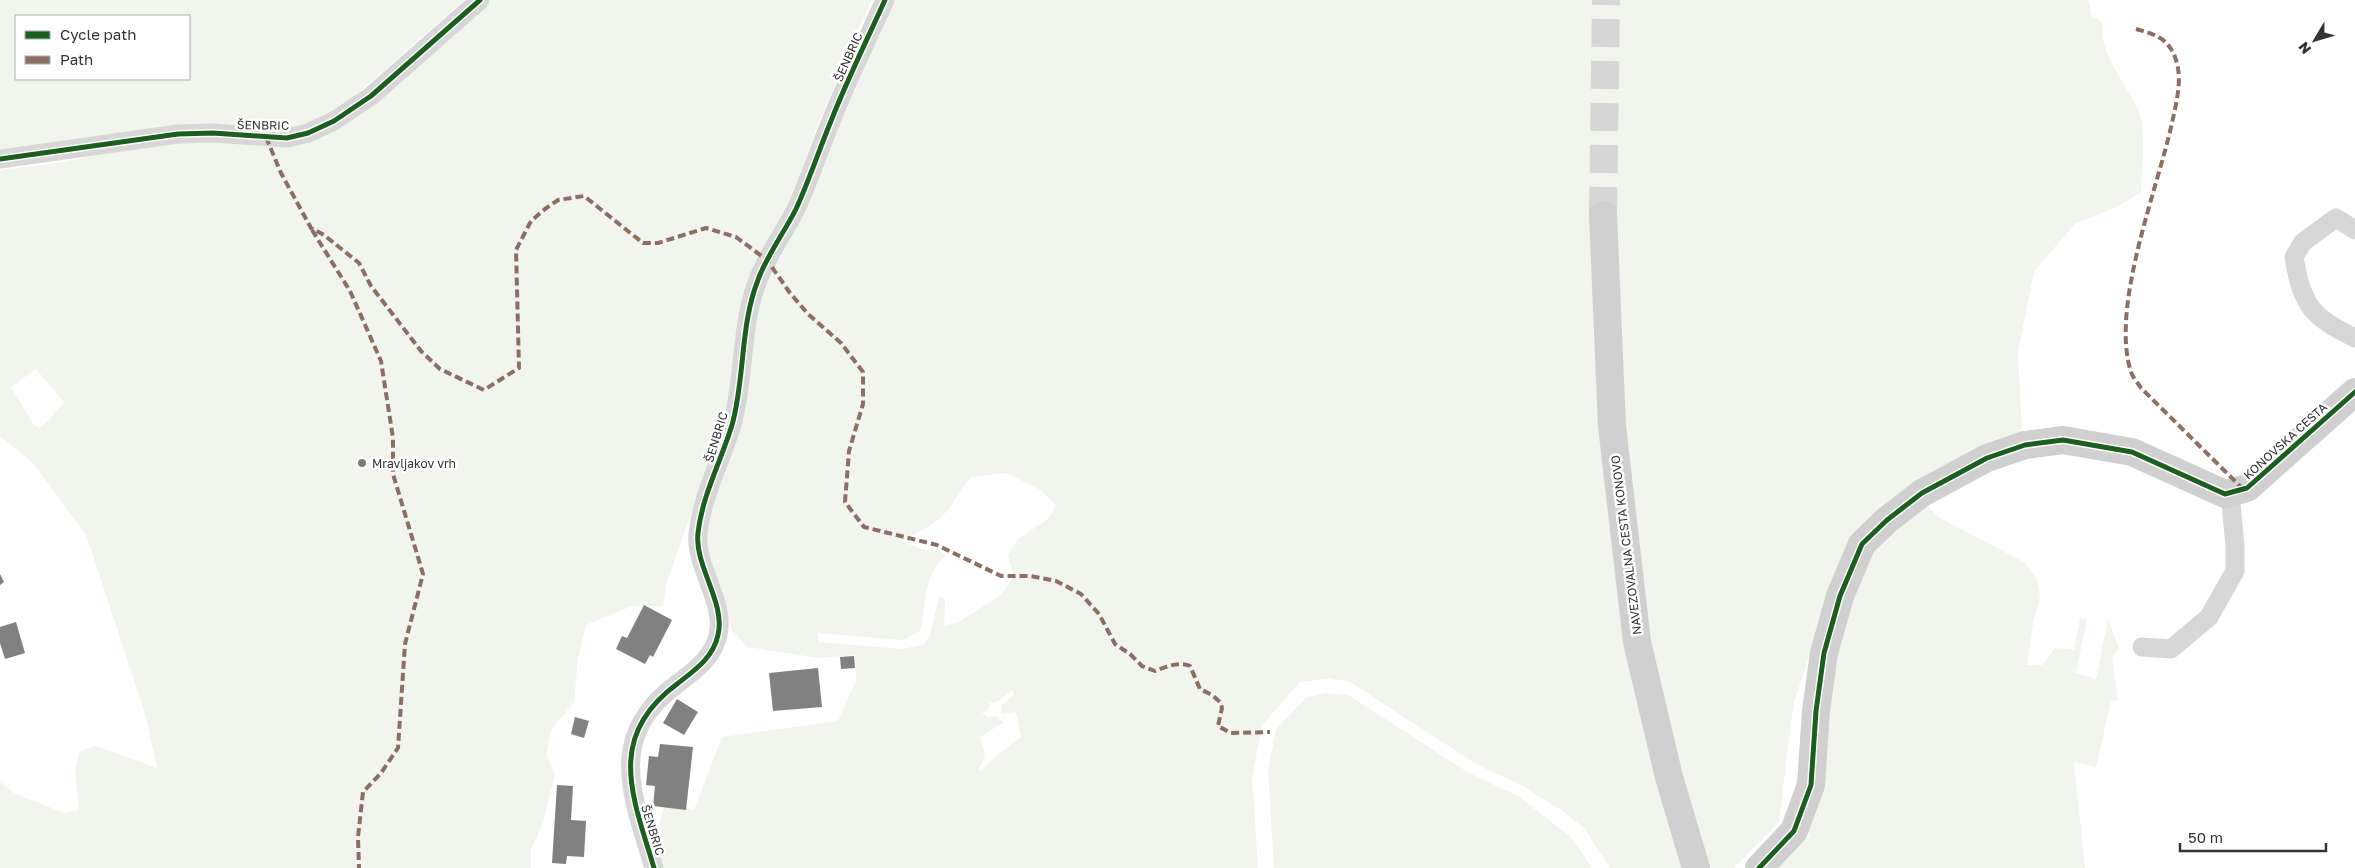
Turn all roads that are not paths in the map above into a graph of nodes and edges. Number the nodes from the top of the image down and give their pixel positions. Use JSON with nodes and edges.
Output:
{"nodes":[{"id":1,"x":480,"y":0,"type":"edge"},
{"id":2,"x":885,"y":0,"type":"edge"},
{"id":3,"x":0,"y":159,"type":"edge"},
{"id":4,"x":1603,"y":215,"type":"tunnel mouth"},
{"id":5,"x":2355,"y":230,"type":"edge"},
{"id":6,"x":2355,"y":338,"type":"edge"},
{"id":7,"x":2355,"y":392,"type":"edge"},
{"id":8,"x":2230,"y":493,"type":"junction"},
{"id":9,"x":2142,"y":647,"type":"dead end"},
{"id":10,"x":654,"y":868,"type":"edge"},
{"id":11,"x":1696,"y":868,"type":"edge"},
{"id":12,"x":1759,"y":868,"type":"edge"}],
"edges":[{"from":1,"to":3,"type":"street","name":"ŠENBRIC"},
{"from":2,"to":10,"type":"street","name":"ŠENBRIC"},
{"from":4,"to":11,"type":"street","name":"NAVEZOVALNA CESTA KONOVO"},
{"from":5,"to":6,"type":"street"},
{"from":7,"to":8,"type":"street","name":"KONOVSKA CESTA"},
{"from":8,"to":9,"type":"street"},
{"from":8,"to":12,"type":"street"}]}
